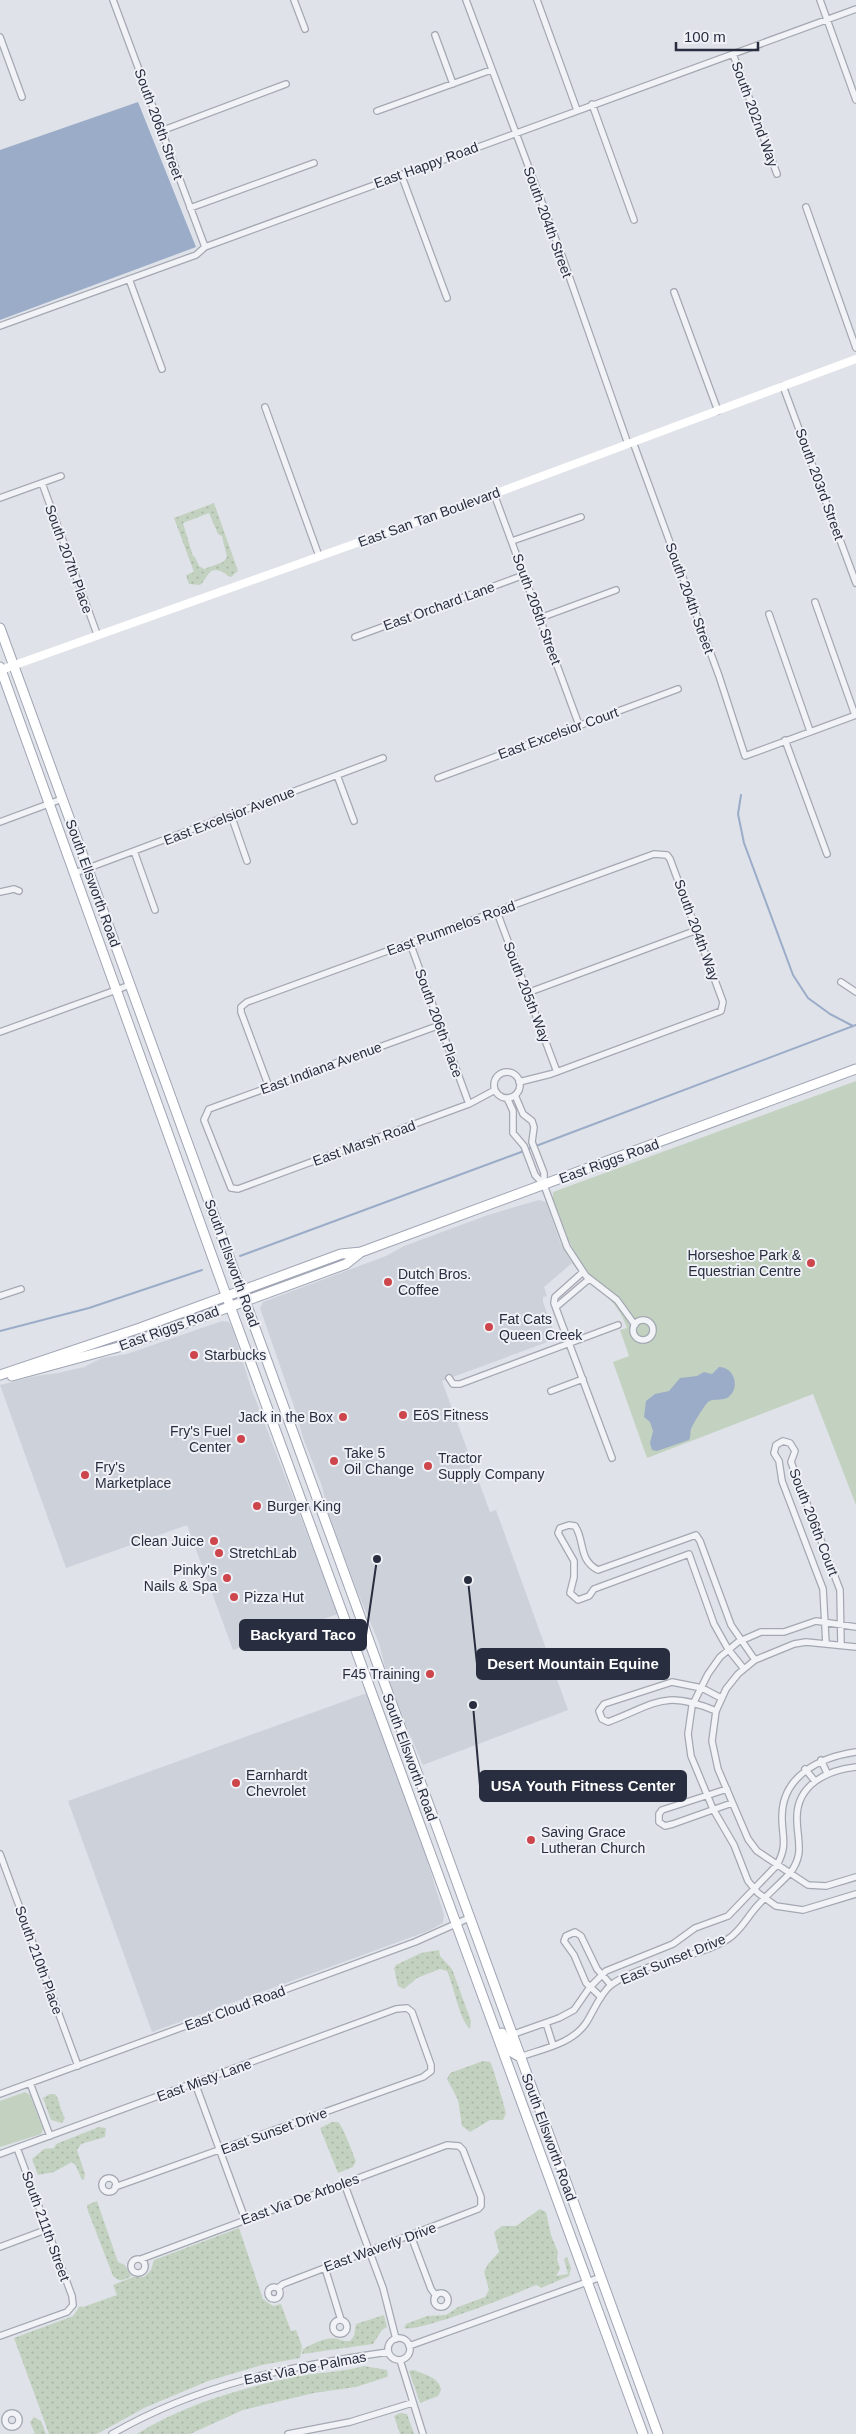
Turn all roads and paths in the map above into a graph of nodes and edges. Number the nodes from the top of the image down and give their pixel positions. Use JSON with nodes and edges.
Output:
{"nodes":[{"id":1,"x":114,"y":0,"type":"edge"},
{"id":2,"x":294,"y":0,"type":"edge"},
{"id":3,"x":466,"y":0,"type":"edge"},
{"id":4,"x":537,"y":0,"type":"edge"},
{"id":5,"x":820,"y":0,"type":"edge"},
{"id":6,"x":856,"y":9,"type":"edge"},
{"id":7,"x":827,"y":20,"type":"junction"},
{"id":8,"x":305,"y":29,"type":"dead end"},
{"id":9,"x":435,"y":35,"type":"dead end"},
{"id":10,"x":0,"y":37,"type":"edge"},
{"id":11,"x":733,"y":54,"type":"junction"},
{"id":12,"x":491,"y":70,"type":"junction"},
{"id":13,"x":286,"y":84,"type":"dead end"},
{"id":14,"x":453,"y":84,"type":"junction"},
{"id":15,"x":22,"y":97,"type":"dead end"},
{"id":16,"x":856,"y":100,"type":"edge"},
{"id":17,"x":592,"y":104,"type":"junction"},
{"id":18,"x":577,"y":110,"type":"junction"},
{"id":19,"x":377,"y":111,"type":"dead end"},
{"id":20,"x":161,"y":131,"type":"junction"},
{"id":21,"x":515,"y":133,"type":"junction"},
{"id":22,"x":314,"y":163,"type":"dead end"},
{"id":23,"x":401,"y":174,"type":"junction"},
{"id":24,"x":777,"y":174,"type":"dead end"},
{"id":25,"x":806,"y":207,"type":"dead end"},
{"id":26,"x":190,"y":208,"type":"junction"},
{"id":27,"x":634,"y":220,"type":"dead end"},
{"id":28,"x":205,"y":247,"type":"junction"},
{"id":29,"x":129,"y":279,"type":"junction"},
{"id":30,"x":674,"y":292,"type":"dead end"},
{"id":31,"x":447,"y":298,"type":"dead end"},
{"id":32,"x":0,"y":326,"type":"edge"},
{"id":33,"x":856,"y":348,"type":"edge"},
{"id":34,"x":856,"y":360,"type":"edge"},
{"id":35,"x":162,"y":369,"type":"dead end"},
{"id":36,"x":783,"y":386,"type":"junction"},
{"id":37,"x":265,"y":407,"type":"dead end"},
{"id":38,"x":718,"y":411,"type":"junction"},
{"id":39,"x":631,"y":443,"type":"junction"},
{"id":40,"x":61,"y":476,"type":"dead end"},
{"id":41,"x":42,"y":483,"type":"junction"},
{"id":42,"x":494,"y":494,"type":"junction"},
{"id":43,"x":0,"y":498,"type":"edge"},
{"id":44,"x":581,"y":517,"type":"dead end"},
{"id":45,"x":512,"y":541,"type":"junction"},
{"id":46,"x":320,"y":556,"type":"junction"},
{"id":47,"x":524,"y":574,"type":"junction"},
{"id":48,"x":856,"y":583,"type":"edge"},
{"id":49,"x":616,"y":590,"type":"dead end"},
{"id":50,"x":815,"y":602,"type":"dead end"},
{"id":51,"x":769,"y":614,"type":"dead end"},
{"id":52,"x":540,"y":618,"type":"junction"},
{"id":53,"x":0,"y":628,"type":"edge"},
{"id":54,"x":97,"y":634,"type":"junction"},
{"id":55,"x":355,"y":637,"type":"dead end"},
{"id":56,"x":14,"y":665,"type":"junction"},
{"id":57,"x":0,"y":669,"type":"edge"},
{"id":58,"x":678,"y":689,"type":"dead end"},
{"id":59,"x":856,"y":715,"type":"edge"},
{"id":60,"x":579,"y":725,"type":"junction"},
{"id":61,"x":810,"y":731,"type":"junction"},
{"id":62,"x":785,"y":740,"type":"junction"},
{"id":63,"x":383,"y":758,"type":"dead end"},
{"id":64,"x":337,"y":775,"type":"junction"},
{"id":65,"x":438,"y":778,"type":"dead end"},
{"id":66,"x":62,"y":799,"type":"junction"},
{"id":67,"x":50,"y":804,"type":"junction"},
{"id":68,"x":231,"y":815,"type":"junction"},
{"id":69,"x":354,"y":821,"type":"dead end"},
{"id":70,"x":0,"y":822,"type":"edge"},
{"id":71,"x":134,"y":851,"type":"junction"},
{"id":72,"x":827,"y":854,"type":"dead end"},
{"id":73,"x":667,"y":855,"type":"joint"},
{"id":74,"x":247,"y":861,"type":"dead end"},
{"id":75,"x":88,"y":868,"type":"junction"},
{"id":76,"x":75,"y":873,"type":"junction"},
{"id":77,"x":19,"y":891,"type":"dead end"},
{"id":78,"x":0,"y":892,"type":"edge"},
{"id":79,"x":156,"y":910,"type":"dead end"},
{"id":80,"x":497,"y":912,"type":"junction"},
{"id":81,"x":697,"y":930,"type":"junction"},
{"id":82,"x":410,"y":943,"type":"junction"},
{"id":83,"x":841,"y":982,"type":"dead end"},
{"id":84,"x":130,"y":985,"type":"junction"},
{"id":85,"x":117,"y":990,"type":"junction"},
{"id":86,"x":856,"y":992,"type":"edge"},
{"id":87,"x":527,"y":993,"type":"junction"},
{"id":88,"x":440,"y":1025,"type":"junction"},
{"id":89,"x":0,"y":1032,"type":"edge"},
{"id":90,"x":856,"y":1069,"type":"edge"},
{"id":91,"x":557,"y":1072,"type":"junction"},
{"id":92,"x":519,"y":1082,"type":"junction"},
{"id":93,"x":269,"y":1087,"type":"junction"},
{"id":94,"x":495,"y":1090,"type":"junction"},
{"id":95,"x":515,"y":1095,"type":"junction"},
{"id":96,"x":508,"y":1098,"type":"junction"},
{"id":97,"x":469,"y":1104,"type":"junction"},
{"id":98,"x":544,"y":1184,"type":"junction"},
{"id":99,"x":231,"y":1188,"type":"joint"},
{"id":100,"x":362,"y":1252,"type":"junction"},
{"id":101,"x":583,"y":1272,"type":"junction"},
{"id":102,"x":589,"y":1279,"type":"junction"},
{"id":103,"x":566,"y":1288,"type":"junction"},
{"id":104,"x":21,"y":1289,"type":"dead end"},
{"id":105,"x":242,"y":1290,"type":"junction"},
{"id":106,"x":572,"y":1294,"type":"junction"},
{"id":107,"x":0,"y":1296,"type":"edge"},
{"id":108,"x":227,"y":1296,"type":"junction"},
{"id":109,"x":246,"y":1300,"type":"junction"},
{"id":110,"x":230,"y":1306,"type":"junction"},
{"id":111,"x":556,"y":1307,"type":"junction"},
{"id":112,"x":618,"y":1325,"type":"dead end"},
{"id":113,"x":634,"y":1325,"type":"dead end"},
{"id":114,"x":570,"y":1344,"type":"junction"},
{"id":115,"x":0,"y":1375,"type":"edge"},
{"id":116,"x":449,"y":1378,"type":"dead end"},
{"id":117,"x":583,"y":1379,"type":"junction"},
{"id":118,"x":0,"y":1380,"type":"edge"},
{"id":119,"x":551,"y":1391,"type":"dead end"},
{"id":120,"x":612,"y":1458,"type":"dead end"},
{"id":121,"x":355,"y":1604,"type":"junction"},
{"id":122,"x":342,"y":1608,"type":"junction"},
{"id":123,"x":826,"y":1621,"type":"junction"},
{"id":124,"x":841,"y":1624,"type":"junction"},
{"id":125,"x":856,"y":1626,"type":"edge"},
{"id":126,"x":742,"y":1640,"type":"junction"},
{"id":127,"x":826,"y":1644,"type":"junction"},
{"id":128,"x":841,"y":1645,"type":"junction"},
{"id":129,"x":856,"y":1647,"type":"edge"},
{"id":130,"x":728,"y":1649,"type":"junction"},
{"id":131,"x":756,"y":1660,"type":"junction"},
{"id":132,"x":744,"y":1669,"type":"junction"},
{"id":133,"x":702,"y":1688,"type":"junction"},
{"id":134,"x":721,"y":1698,"type":"junction"},
{"id":135,"x":694,"y":1702,"type":"junction"},
{"id":136,"x":716,"y":1711,"type":"junction"},
{"id":137,"x":403,"y":1737,"type":"junction"},
{"id":138,"x":391,"y":1743,"type":"junction"},
{"id":139,"x":856,"y":1752,"type":"edge"},
{"id":140,"x":821,"y":1760,"type":"junction"},
{"id":141,"x":856,"y":1767,"type":"edge"},
{"id":142,"x":805,"y":1769,"type":"junction"},
{"id":143,"x":827,"y":1773,"type":"junction"},
{"id":144,"x":815,"y":1781,"type":"junction"},
{"id":145,"x":727,"y":1789,"type":"junction"},
{"id":146,"x":707,"y":1796,"type":"junction"},
{"id":147,"x":732,"y":1803,"type":"junction"},
{"id":148,"x":713,"y":1809,"type":"junction"},
{"id":149,"x":0,"y":1854,"type":"edge"},
{"id":150,"x":779,"y":1867,"type":"junction"},
{"id":151,"x":789,"y":1873,"type":"junction"},
{"id":152,"x":856,"y":1877,"type":"edge"},
{"id":153,"x":756,"y":1891,"type":"junction"},
{"id":154,"x":856,"y":1894,"type":"edge"},
{"id":155,"x":764,"y":1899,"type":"junction"},
{"id":156,"x":469,"y":1918,"type":"junction"},
{"id":157,"x":457,"y":1924,"type":"junction"},
{"id":158,"x":602,"y":1975,"type":"junction"},
{"id":159,"x":611,"y":1985,"type":"junction"},
{"id":160,"x":590,"y":1987,"type":"junction"},
{"id":161,"x":601,"y":1997,"type":"junction"},
{"id":162,"x":546,"y":2023,"type":"junction"},
{"id":163,"x":494,"y":2024,"type":"junction"},
{"id":164,"x":511,"y":2035,"type":"junction"},
{"id":165,"x":553,"y":2045,"type":"junction"},
{"id":166,"x":520,"y":2057,"type":"junction"},
{"id":167,"x":78,"y":2066,"type":"junction"},
{"id":168,"x":431,"y":2071,"type":"joint"},
{"id":169,"x":30,"y":2083,"type":"junction"},
{"id":170,"x":195,"y":2083,"type":"junction"},
{"id":171,"x":0,"y":2094,"type":"edge"},
{"id":172,"x":50,"y":2136,"type":"junction"},
{"id":173,"x":18,"y":2148,"type":"junction"},
{"id":174,"x":219,"y":2151,"type":"junction"},
{"id":175,"x":0,"y":2154,"type":"edge"},
{"id":176,"x":344,"y":2183,"type":"junction"},
{"id":177,"x":115,"y":2187,"type":"dead end"},
{"id":178,"x":482,"y":2206,"type":"joint"},
{"id":179,"x":245,"y":2219,"type":"junction"},
{"id":180,"x":48,"y":2229,"type":"junction"},
{"id":181,"x":411,"y":2236,"type":"junction"},
{"id":182,"x":0,"y":2247,"type":"edge"},
{"id":183,"x":369,"y":2251,"type":"junction"},
{"id":184,"x":141,"y":2259,"type":"dead end"},
{"id":185,"x":325,"y":2268,"type":"junction"},
{"id":186,"x":600,"y":2277,"type":"junction"},
{"id":187,"x":588,"y":2282,"type":"junction"},
{"id":188,"x":278,"y":2288,"type":"dead end"},
{"id":189,"x":436,"y":2296,"type":"dead end"},
{"id":190,"x":342,"y":2320,"type":"dead end"},
{"id":191,"x":0,"y":2336,"type":"edge"},
{"id":192,"x":396,"y":2339,"type":"junction"},
{"id":193,"x":409,"y":2346,"type":"junction"},
{"id":194,"x":388,"y":2352,"type":"junction"},
{"id":195,"x":400,"y":2360,"type":"junction"},
{"id":196,"x":412,"y":2403,"type":"junction"},
{"id":197,"x":112,"y":2434,"type":"edge"},
{"id":198,"x":288,"y":2434,"type":"edge"},
{"id":199,"x":423,"y":2434,"type":"edge"},
{"id":200,"x":643,"y":2434,"type":"edge"},
{"id":201,"x":658,"y":2434,"type":"edge"}],
"edges":[{"from":1,"to":20,"type":"street","name":"South 206th Street"},
{"from":2,"to":8,"type":"street"},
{"from":3,"to":12,"type":"street","name":"South 204th Street"},
{"from":4,"to":18,"type":"street"},
{"from":5,"to":7,"type":"street"},
{"from":6,"to":7,"type":"street","name":"East Happy Road"},
{"from":7,"to":11,"type":"street","name":"East Happy Road"},
{"from":7,"to":16,"type":"street"},
{"from":9,"to":14,"type":"street"},
{"from":10,"to":15,"type":"street"},
{"from":11,"to":17,"type":"street","name":"East Happy Road"},
{"from":11,"to":24,"type":"street","name":"South 202nd Way"},
{"from":12,"to":14,"type":"street"},
{"from":12,"to":21,"type":"street","name":"South 204th Street"},
{"from":13,"to":20,"type":"street"},
{"from":14,"to":19,"type":"street"},
{"from":17,"to":18,"type":"street","name":"East Happy Road"},
{"from":17,"to":27,"type":"street"},
{"from":18,"to":21,"type":"street","name":"East Happy Road"},
{"from":20,"to":26,"type":"street","name":"South 206th Street"},
{"from":21,"to":23,"type":"street","name":"East Happy Road"},
{"from":21,"to":39,"type":"street","name":"South 204th Street"},
{"from":22,"to":26,"type":"street"},
{"from":23,"to":28,"type":"street","name":"East Happy Road"},
{"from":23,"to":31,"type":"street"},
{"from":25,"to":33,"type":"street"},
{"from":26,"to":28,"type":"street","name":"South 206th Street"},
{"from":28,"to":29,"type":"street","name":"East Happy Road"},
{"from":29,"to":32,"type":"street","name":"East Happy Road"},
{"from":29,"to":35,"type":"street"},
{"from":30,"to":38,"type":"street"},
{"from":34,"to":36,"type":"street","name":"East San Tan Boulevard"},
{"from":36,"to":38,"type":"street","name":"East San Tan Boulevard"},
{"from":36,"to":48,"type":"street","name":"South 203rd Street"},
{"from":37,"to":46,"type":"street"},
{"from":38,"to":39,"type":"street","name":"East San Tan Boulevard"},
{"from":39,"to":42,"type":"street","name":"East San Tan Boulevard"},
{"from":39,"to":62,"type":"street","name":"South 204th Street"},
{"from":40,"to":41,"type":"street"},
{"from":41,"to":43,"type":"street"},
{"from":41,"to":54,"type":"street","name":"South 207th Place"},
{"from":42,"to":45,"type":"street","name":"South 205th Street"},
{"from":42,"to":46,"type":"street","name":"East San Tan Boulevard"},
{"from":44,"to":45,"type":"street"},
{"from":45,"to":47,"type":"street","name":"South 205th Street"},
{"from":46,"to":54,"type":"street","name":"East San Tan Boulevard"},
{"from":47,"to":52,"type":"street","name":"South 205th Street"},
{"from":47,"to":55,"type":"street","name":"East Orchard Lane"},
{"from":49,"to":52,"type":"street"},
{"from":50,"to":59,"type":"street"},
{"from":51,"to":61,"type":"street"},
{"from":52,"to":60,"type":"street","name":"South 205th Street"},
{"from":53,"to":56,"type":"main road","name":"South Ellsworth Road"},
{"from":54,"to":56,"type":"street","name":"East San Tan Boulevard"},
{"from":56,"to":57,"type":"street","name":"East San Tan Boulevard"},
{"from":56,"to":66,"type":"main road","name":"South Ellsworth Road"},
{"from":57,"to":67,"type":"main road","name":"South Ellsworth Road"},
{"from":58,"to":60,"type":"street","name":"East Excelsior Court"},
{"from":59,"to":61,"type":"street"},
{"from":60,"to":65,"type":"street","name":"East Excelsior Court"},
{"from":61,"to":62,"type":"street"},
{"from":62,"to":72,"type":"street"},
{"from":63,"to":64,"type":"street","name":"East Excelsior Avenue"},
{"from":64,"to":68,"type":"street","name":"East Excelsior Avenue"},
{"from":64,"to":69,"type":"street"},
{"from":66,"to":67,"type":"street"},
{"from":66,"to":75,"type":"main road","name":"South Ellsworth Road"},
{"from":67,"to":70,"type":"street"},
{"from":67,"to":76,"type":"main road","name":"South Ellsworth Road"},
{"from":68,"to":71,"type":"street","name":"East Excelsior Avenue"},
{"from":68,"to":74,"type":"street"},
{"from":71,"to":75,"type":"street","name":"East Excelsior Avenue"},
{"from":71,"to":79,"type":"street"},
{"from":73,"to":80,"type":"street","name":"East Pummelos Road"},
{"from":73,"to":81,"type":"street","name":"South 204th Way"},
{"from":75,"to":76,"type":"street","name":"East Excelsior Avenue"},
{"from":75,"to":84,"type":"main road","name":"South Ellsworth Road"},
{"from":76,"to":85,"type":"main road","name":"South Ellsworth Road"},
{"from":77,"to":78,"type":"street"},
{"from":80,"to":82,"type":"street","name":"East Pummelos Road"},
{"from":80,"to":87,"type":"street","name":"South 205th Way"},
{"from":81,"to":87,"type":"street"},
{"from":81,"to":91,"type":"street","name":"South 204th Way"},
{"from":82,"to":88,"type":"street","name":"South 206th Place"},
{"from":82,"to":93,"type":"street","name":"East Pummelos Road"},
{"from":83,"to":86,"type":"street"},
{"from":84,"to":85,"type":"street"},
{"from":84,"to":105,"type":"main road","name":"South Ellsworth Road"},
{"from":85,"to":89,"type":"street"},
{"from":85,"to":108,"type":"main road","name":"South Ellsworth Road"},
{"from":87,"to":91,"type":"street","name":"South 205th Way"},
{"from":88,"to":93,"type":"street","name":"East Indiana Avenue"},
{"from":88,"to":97,"type":"street","name":"South 206th Place"},
{"from":90,"to":98,"type":"main road","name":"East Riggs Road"},
{"from":91,"to":92,"type":"street"},
{"from":92,"to":94,"type":"street","name":"East Marsh Road"},
{"from":92,"to":95,"type":"street"},
{"from":93,"to":99,"type":"street","name":"East Indiana Avenue"},
{"from":94,"to":96,"type":"street"},
{"from":94,"to":97,"type":"street","name":"East Marsh Road"},
{"from":95,"to":96,"type":"street"},
{"from":95,"to":98,"type":"street"},
{"from":96,"to":98,"type":"street"},
{"from":97,"to":99,"type":"street","name":"East Marsh Road"},
{"from":98,"to":100,"type":"main road","name":"East Riggs Road"},
{"from":98,"to":101,"type":"street"},
{"from":100,"to":105,"type":"main road","name":"East Riggs Road"},
{"from":100,"to":109,"type":"main road","name":"East Riggs Road"},
{"from":101,"to":102,"type":"street"},
{"from":101,"to":103,"type":"street"},
{"from":102,"to":106,"type":"street"},
{"from":102,"to":113,"type":"street"},
{"from":103,"to":106,"type":"street"},
{"from":103,"to":111,"type":"street"},
{"from":104,"to":107,"type":"street"},
{"from":105,"to":108,"type":"main road","name":"East Riggs Road"},
{"from":105,"to":109,"type":"main road","name":"South Ellsworth Road"},
{"from":106,"to":111,"type":"street"},
{"from":108,"to":110,"type":"main road","name":"South Ellsworth Road"},
{"from":108,"to":115,"type":"main road","name":"East Riggs Road"},
{"from":109,"to":110,"type":"main road","name":"East Riggs Road"},
{"from":109,"to":121,"type":"main road","name":"South Ellsworth Road"},
{"from":110,"to":118,"type":"main road","name":"East Riggs Road"},
{"from":110,"to":122,"type":"main road","name":"South Ellsworth Road"},
{"from":111,"to":114,"type":"street"},
{"from":112,"to":114,"type":"street"},
{"from":114,"to":116,"type":"street"},
{"from":114,"to":117,"type":"street"},
{"from":117,"to":119,"type":"street"},
{"from":117,"to":120,"type":"street"},
{"from":121,"to":122,"type":"main road"},
{"from":121,"to":137,"type":"main road","name":"South Ellsworth Road"},
{"from":122,"to":138,"type":"main road","name":"South Ellsworth Road"},
{"from":123,"to":124,"type":"street"},
{"from":123,"to":124,"type":"street","name":"South 206th Court"},
{"from":123,"to":126,"type":"street"},
{"from":123,"to":127,"type":"street"},
{"from":124,"to":125,"type":"street"},
{"from":124,"to":128,"type":"street"},
{"from":126,"to":130,"type":"street"},
{"from":126,"to":130,"type":"street"},
{"from":126,"to":131,"type":"street"},
{"from":127,"to":128,"type":"street"},
{"from":127,"to":131,"type":"street"},
{"from":128,"to":129,"type":"street"},
{"from":130,"to":132,"type":"street"},
{"from":130,"to":133,"type":"street"},
{"from":131,"to":132,"type":"street"},
{"from":132,"to":134,"type":"street"},
{"from":133,"to":134,"type":"street"},
{"from":133,"to":135,"type":"street"},
{"from":133,"to":135,"type":"street"},
{"from":134,"to":136,"type":"street"},
{"from":135,"to":136,"type":"street"},
{"from":135,"to":146,"type":"street"},
{"from":136,"to":145,"type":"street"},
{"from":137,"to":138,"type":"main road"},
{"from":137,"to":156,"type":"main road","name":"South Ellsworth Road"},
{"from":138,"to":157,"type":"main road","name":"South Ellsworth Road"},
{"from":139,"to":140,"type":"street"},
{"from":140,"to":142,"type":"street"},
{"from":140,"to":143,"type":"street"},
{"from":141,"to":143,"type":"street"},
{"from":142,"to":144,"type":"street"},
{"from":142,"to":150,"type":"street"},
{"from":143,"to":144,"type":"street"},
{"from":144,"to":151,"type":"street","name":"East Sunset Drive"},
{"from":145,"to":146,"type":"street"},
{"from":145,"to":147,"type":"street"},
{"from":146,"to":148,"type":"street"},
{"from":146,"to":148,"type":"street"},
{"from":147,"to":148,"type":"street"},
{"from":147,"to":150,"type":"street"},
{"from":148,"to":153,"type":"street"},
{"from":149,"to":167,"type":"street","name":"South 210th Place"},
{"from":150,"to":151,"type":"street"},
{"from":150,"to":153,"type":"street","name":"East Sunset Drive"},
{"from":151,"to":152,"type":"street"},
{"from":151,"to":155,"type":"street","name":"East Sunset Drive"},
{"from":153,"to":155,"type":"street"},
{"from":153,"to":158,"type":"street","name":"East Sunset Drive"},
{"from":154,"to":155,"type":"street"},
{"from":155,"to":159,"type":"street","name":"East Sunset Drive"},
{"from":156,"to":157,"type":"street","name":"East Cloud Road"},
{"from":156,"to":164,"type":"main road","name":"South Ellsworth Road"},
{"from":157,"to":163,"type":"main road","name":"South Ellsworth Road"},
{"from":157,"to":167,"type":"street","name":"East Cloud Road"},
{"from":158,"to":159,"type":"street"},
{"from":158,"to":160,"type":"street","name":"East Sunset Drive"},
{"from":158,"to":160,"type":"street"},
{"from":159,"to":161,"type":"street","name":"East Sunset Drive"},
{"from":160,"to":161,"type":"street"},
{"from":160,"to":162,"type":"street","name":"East Sunset Drive"},
{"from":161,"to":165,"type":"street","name":"East Sunset Drive"},
{"from":162,"to":164,"type":"street","name":"East Sunset Drive"},
{"from":162,"to":165,"type":"street"},
{"from":163,"to":166,"type":"main road"},
{"from":163,"to":187,"type":"main road","name":"South Ellsworth Road"},
{"from":164,"to":166,"type":"main road","name":"South Ellsworth Road"},
{"from":165,"to":166,"type":"street","name":"East Sunset Drive"},
{"from":166,"to":186,"type":"main road","name":"South Ellsworth Road"},
{"from":167,"to":169,"type":"street","name":"East Cloud Road"},
{"from":168,"to":170,"type":"street","name":"East Misty Lane"},
{"from":168,"to":174,"type":"street","name":"East Sunset Drive"},
{"from":169,"to":171,"type":"street","name":"East Cloud Road"},
{"from":169,"to":172,"type":"street"},
{"from":170,"to":172,"type":"street","name":"East Misty Lane"},
{"from":170,"to":174,"type":"street"},
{"from":172,"to":173,"type":"street","name":"East Misty Lane"},
{"from":173,"to":175,"type":"street","name":"East Misty Lane"},
{"from":173,"to":180,"type":"street","name":"South 211th Street"},
{"from":174,"to":177,"type":"street","name":"East Sunset Drive"},
{"from":174,"to":179,"type":"street"},
{"from":176,"to":178,"type":"street","name":"East Via De Arboles"},
{"from":176,"to":179,"type":"street","name":"East Via De Arboles"},
{"from":176,"to":183,"type":"street"},
{"from":178,"to":181,"type":"street","name":"East Waverly Drive"},
{"from":179,"to":184,"type":"street","name":"East Via De Arboles"},
{"from":180,"to":182,"type":"street"},
{"from":180,"to":191,"type":"street","name":"South 211th Street"},
{"from":181,"to":183,"type":"street","name":"East Waverly Drive"},
{"from":181,"to":189,"type":"street"},
{"from":183,"to":185,"type":"street","name":"East Waverly Drive"},
{"from":183,"to":192,"type":"street"},
{"from":185,"to":188,"type":"street","name":"East Waverly Drive"},
{"from":185,"to":190,"type":"street"},
{"from":186,"to":187,"type":"street"},
{"from":186,"to":201,"type":"main road","name":"South Ellsworth Road"},
{"from":187,"to":193,"type":"street"},
{"from":187,"to":200,"type":"main road","name":"South Ellsworth Road"},
{"from":192,"to":193,"type":"street"},
{"from":192,"to":194,"type":"street"},
{"from":193,"to":195,"type":"street"},
{"from":194,"to":195,"type":"street"},
{"from":194,"to":197,"type":"street","name":"East Via De Palmas"},
{"from":195,"to":196,"type":"street"},
{"from":196,"to":198,"type":"street"},
{"from":196,"to":199,"type":"street"}]}
